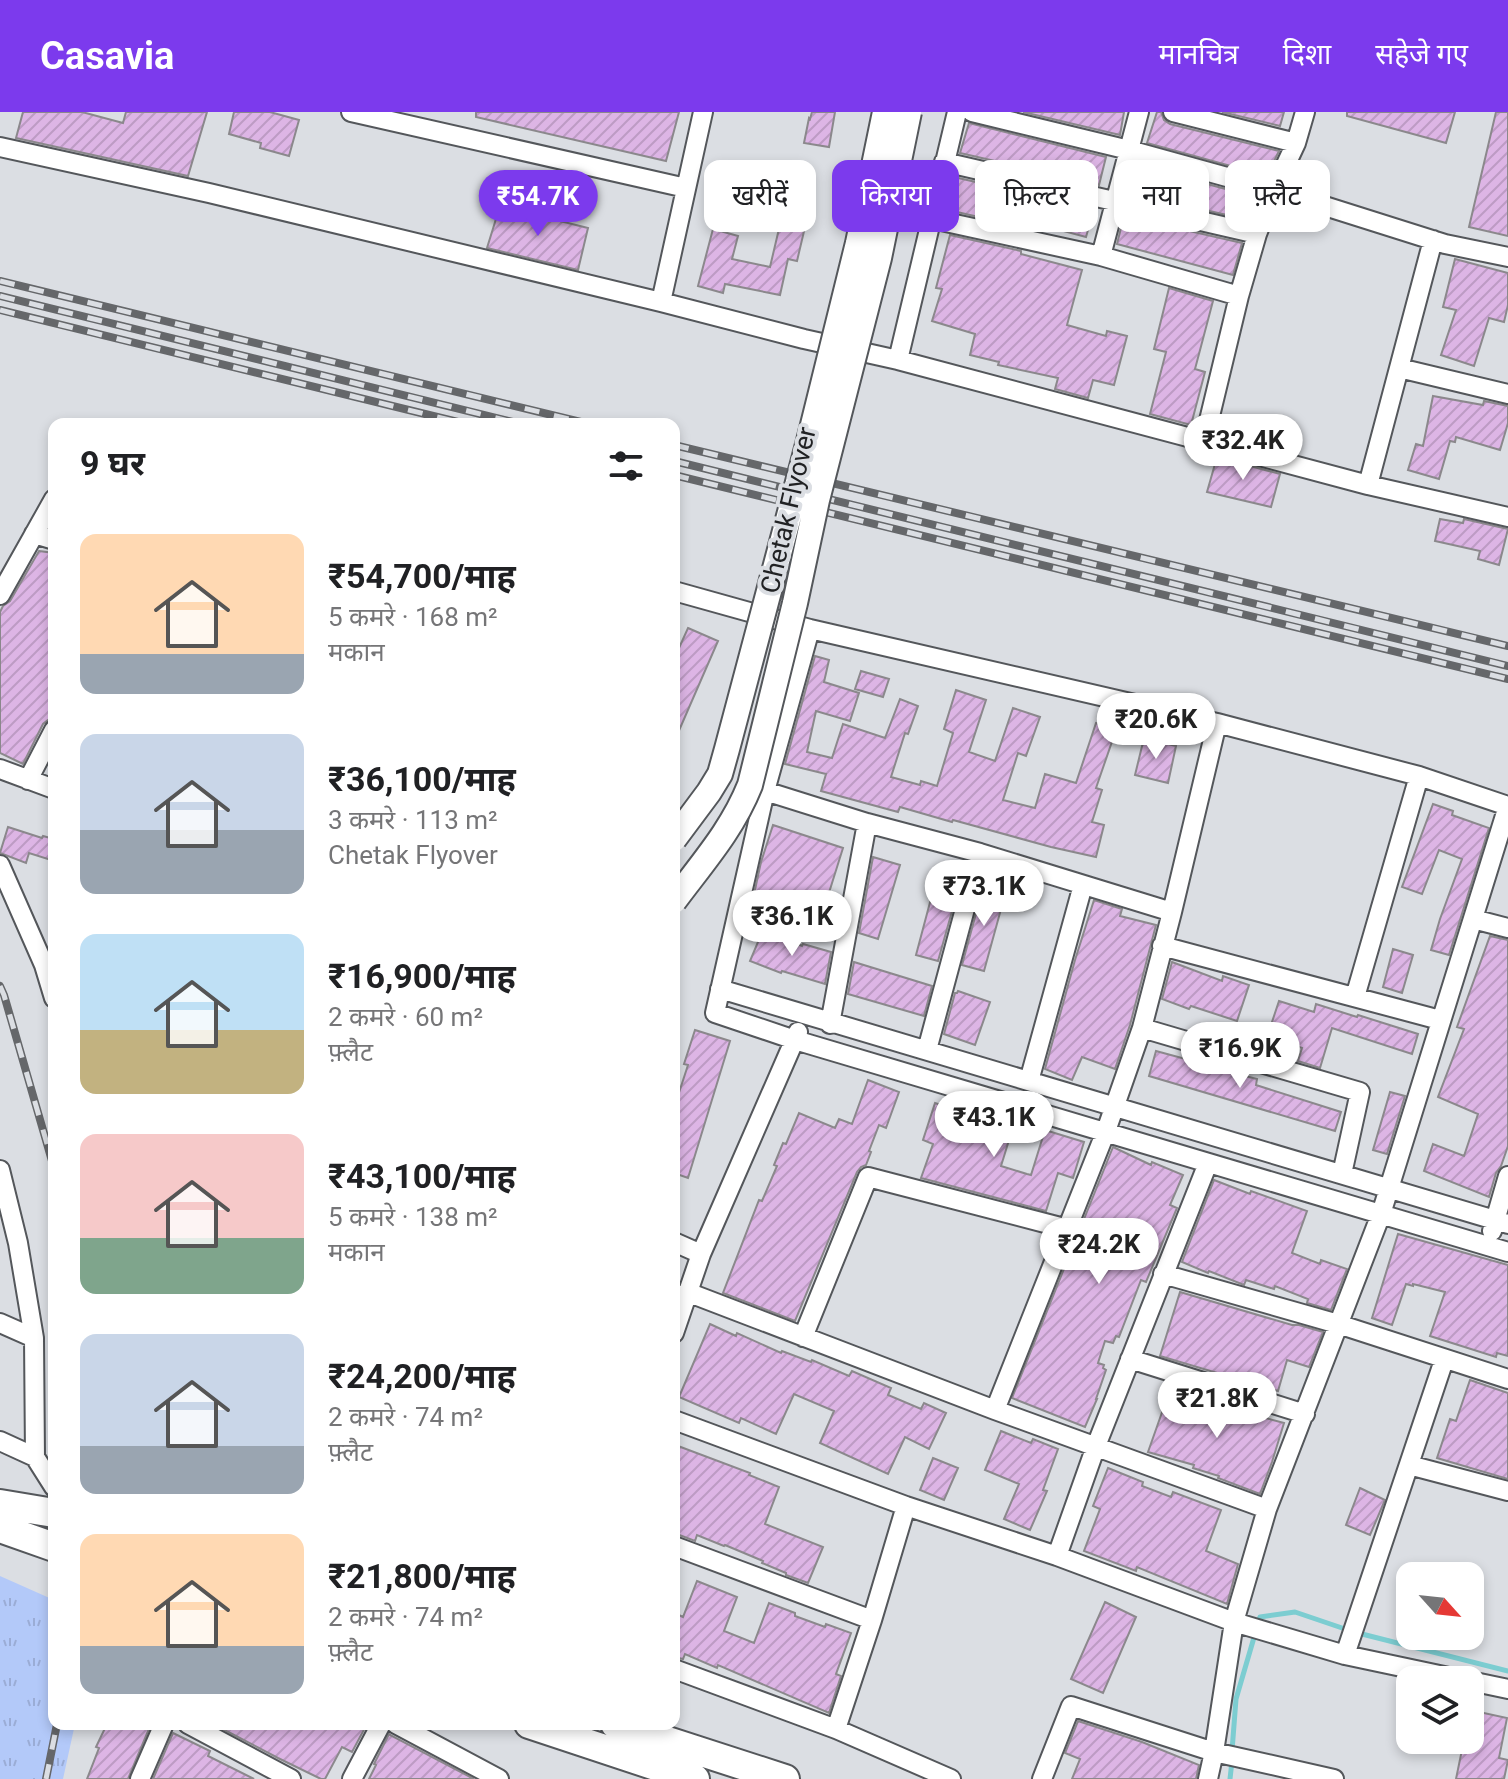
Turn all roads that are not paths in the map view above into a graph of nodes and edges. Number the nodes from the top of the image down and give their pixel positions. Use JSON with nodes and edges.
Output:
{"nodes":[{"id":1,"x":351,"y":112,"type":"edge"},
{"id":2,"x":703,"y":112,"type":"edge"},
{"id":3,"x":885,"y":112,"type":"edge"},
{"id":4,"x":909,"y":112,"type":"edge"},
{"id":5,"x":957,"y":112,"type":"edge"},
{"id":6,"x":972,"y":112,"type":"edge"},
{"id":7,"x":1139,"y":112,"type":"edge"},
{"id":8,"x":1173,"y":112,"type":"edge"},
{"id":9,"x":1305,"y":112,"type":"edge"},
{"id":10,"x":1296,"y":143,"type":"junction"},
{"id":11,"x":0,"y":147,"type":"edge"},
{"id":12,"x":1129,"y":150,"type":"junction"},
{"id":13,"x":945,"y":160,"type":"edge"},
{"id":14,"x":1126,"y":160,"type":"edge"},
{"id":15,"x":1288,"y":160,"type":"edge"},
{"id":16,"x":959,"y":165,"type":"edge"},
{"id":17,"x":1225,"y":176,"type":"edge"},
{"id":18,"x":686,"y":188,"type":"junction"},
{"id":19,"x":1114,"y":201,"type":"edge"},
{"id":20,"x":1114,"y":205,"type":"edge"},
{"id":21,"x":1330,"y":208,"type":"edge"},
{"id":22,"x":1209,"y":223,"type":"edge"},
{"id":23,"x":959,"y":225,"type":"edge"},
{"id":24,"x":929,"y":232,"type":"edge"},
{"id":25,"x":1257,"y":234,"type":"joint"},
{"id":26,"x":1433,"y":240,"type":"junction"},
{"id":27,"x":1101,"y":256,"type":"junction"},
{"id":28,"x":1508,"y":257,"type":"edge"},
{"id":29,"x":1239,"y":296,"type":"junction"},
{"id":30,"x":661,"y":302,"type":"junction"},
{"id":31,"x":898,"y":360,"type":"junction"},
{"id":32,"x":1399,"y":368,"type":"junction"},
{"id":33,"x":1508,"y":394,"type":"edge"},
{"id":34,"x":1204,"y":441,"type":"junction"},
{"id":35,"x":1368,"y":485,"type":"junction"},
{"id":36,"x":48,"y":510,"type":"edge"},
{"id":37,"x":1508,"y":517,"type":"edge"},
{"id":38,"x":34,"y":534,"type":"junction"},
{"id":39,"x":48,"y":538,"type":"edge"},
{"id":40,"x":0,"y":595,"type":"edge"},
{"id":41,"x":680,"y":599,"type":"edge"},
{"id":42,"x":810,"y":629,"type":"junction"},
{"id":43,"x":1217,"y":723,"type":"junction"},
{"id":44,"x":48,"y":742,"type":"edge"},
{"id":45,"x":0,"y":769,"type":"edge"},
{"id":46,"x":1419,"y":776,"type":"junction"},
{"id":47,"x":28,"y":780,"type":"junction"},
{"id":48,"x":48,"y":787,"type":"edge"},
{"id":49,"x":765,"y":791,"type":"junction"},
{"id":50,"x":1508,"y":806,"type":"edge"},
{"id":51,"x":867,"y":823,"type":"junction"},
{"id":52,"x":680,"y":831,"type":"edge"},
{"id":53,"x":980,"y":853,"type":"junction"},
{"id":54,"x":0,"y":865,"type":"edge"},
{"id":55,"x":1083,"y":885,"type":"junction"},
{"id":56,"x":680,"y":893,"type":"edge"},
{"id":57,"x":1172,"y":912,"type":"junction"},
{"id":58,"x":1473,"y":919,"type":"junction"},
{"id":59,"x":1508,"y":928,"type":"edge"},
{"id":60,"x":1162,"y":946,"type":"junction"},
{"id":61,"x":48,"y":964,"type":"edge"},
{"id":62,"x":720,"y":989,"type":"junction"},
{"id":63,"x":1355,"y":997,"type":"junction"},
{"id":64,"x":805,"y":1016,"type":"junction"},
{"id":65,"x":1440,"y":1020,"type":"junction"},
{"id":66,"x":830,"y":1024,"type":"junction"},
{"id":67,"x":1142,"y":1028,"type":"junction"},
{"id":68,"x":795,"y":1040,"type":"junction"},
{"id":69,"x":927,"y":1050,"type":"junction"},
{"id":70,"x":1029,"y":1081,"type":"junction"},
{"id":71,"x":1114,"y":1107,"type":"junction"},
{"id":72,"x":1106,"y":1131,"type":"junction"},
{"id":73,"x":1208,"y":1163,"type":"junction"},
{"id":74,"x":0,"y":1170,"type":"edge"},
{"id":75,"x":1342,"y":1174,"type":"junction"},
{"id":76,"x":1508,"y":1176,"type":"edge"},
{"id":77,"x":1389,"y":1189,"type":"junction"},
{"id":78,"x":1381,"y":1214,"type":"junction"},
{"id":79,"x":1502,"y":1222,"type":"edge"},
{"id":80,"x":1068,"y":1229,"type":"junction"},
{"id":81,"x":0,"y":1235,"type":"edge"},
{"id":82,"x":18,"y":1243,"type":"junction"},
{"id":83,"x":680,"y":1245,"type":"edge"},
{"id":84,"x":1487,"y":1245,"type":"junction"},
{"id":85,"x":1508,"y":1252,"type":"edge"},
{"id":86,"x":701,"y":1254,"type":"junction"},
{"id":87,"x":1163,"y":1274,"type":"junction"},
{"id":88,"x":687,"y":1292,"type":"junction"},
{"id":89,"x":680,"y":1314,"type":"edge"},
{"id":90,"x":0,"y":1323,"type":"edge"},
{"id":91,"x":1338,"y":1324,"type":"junction"},
{"id":92,"x":803,"y":1337,"type":"junction"},
{"id":93,"x":34,"y":1338,"type":"junction"},
{"id":94,"x":1130,"y":1359,"type":"junction"},
{"id":95,"x":1444,"y":1360,"type":"junction"},
{"id":96,"x":1508,"y":1379,"type":"edge"},
{"id":97,"x":995,"y":1410,"type":"junction"},
{"id":98,"x":1305,"y":1414,"type":"junction"},
{"id":99,"x":680,"y":1422,"type":"edge"},
{"id":100,"x":0,"y":1441,"type":"edge"},
{"id":101,"x":1096,"y":1446,"type":"junction"},
{"id":102,"x":35,"y":1457,"type":"junction"},
{"id":103,"x":1409,"y":1465,"type":"junction"},
{"id":104,"x":48,"y":1478,"type":"edge"},
{"id":105,"x":1508,"y":1491,"type":"edge"},
{"id":106,"x":0,"y":1504,"type":"edge"},
{"id":107,"x":906,"y":1506,"type":"junction"},
{"id":108,"x":1267,"y":1509,"type":"junction"},
{"id":109,"x":48,"y":1512,"type":"edge"},
{"id":110,"x":0,"y":1528,"type":"edge"},
{"id":111,"x":48,"y":1545,"type":"edge"},
{"id":112,"x":680,"y":1548,"type":"edge"},
{"id":113,"x":1057,"y":1556,"type":"junction"},
{"id":114,"x":872,"y":1620,"type":"junction"},
{"id":115,"x":1234,"y":1622,"type":"junction"},
{"id":116,"x":1345,"y":1655,"type":"junction"},
{"id":117,"x":1397,"y":1666,"type":"edge"},
{"id":118,"x":680,"y":1671,"type":"edge"},
{"id":119,"x":1484,"y":1684,"type":"edge"},
{"id":120,"x":1508,"y":1689,"type":"edge"},
{"id":121,"x":836,"y":1729,"type":"junction"},
{"id":122,"x":161,"y":1730,"type":"edge"},
{"id":123,"x":199,"y":1730,"type":"edge"},
{"id":124,"x":378,"y":1730,"type":"edge"},
{"id":125,"x":407,"y":1730,"type":"edge"},
{"id":126,"x":547,"y":1730,"type":"edge"},
{"id":127,"x":634,"y":1730,"type":"edge"},
{"id":128,"x":1214,"y":1752,"type":"junction"},
{"id":129,"x":140,"y":1779,"type":"edge"},
{"id":130,"x":291,"y":1779,"type":"edge"},
{"id":131,"x":352,"y":1779,"type":"edge"},
{"id":132,"x":499,"y":1779,"type":"edge"},
{"id":133,"x":695,"y":1779,"type":"edge"},
{"id":134,"x":785,"y":1779,"type":"edge"},
{"id":135,"x":951,"y":1779,"type":"edge"},
{"id":136,"x":1042,"y":1779,"type":"edge"},
{"id":137,"x":1208,"y":1779,"type":"edge"},
{"id":138,"x":1334,"y":1779,"type":"edge"}],
"edges":[{"from":1,"to":18,"type":"street"},
{"from":2,"to":18,"type":"street"},
{"from":3,"to":52,"type":"main road","name":"Chetak Flyover","bridge":true},
{"from":4,"to":56,"type":"main road","name":"Chetak Flyover","bridge":true},
{"from":5,"to":13,"type":"street"},
{"from":6,"to":12,"type":"street"},
{"from":7,"to":12,"type":"street"},
{"from":8,"to":10,"type":"street"},
{"from":9,"to":10,"type":"street"},
{"from":10,"to":15,"type":"street"},
{"from":11,"to":30,"type":"street"},
{"from":12,"to":14,"type":"street"},
{"from":12,"to":17,"type":"street"},
{"from":16,"to":19,"type":"street"},
{"from":18,"to":30,"type":"street"},
{"from":20,"to":27,"type":"street"},
{"from":21,"to":26,"type":"street"},
{"from":22,"to":25,"type":"street"},
{"from":23,"to":27,"type":"street"},
{"from":24,"to":31,"type":"street"},
{"from":25,"to":29,"type":"street"},
{"from":26,"to":28,"type":"street"},
{"from":26,"to":32,"type":"street"},
{"from":27,"to":29,"type":"street"},
{"from":29,"to":34,"type":"street"},
{"from":30,"to":31,"type":"street"},
{"from":31,"to":34,"type":"street"},
{"from":32,"to":33,"type":"street"},
{"from":32,"to":35,"type":"street"},
{"from":34,"to":35,"type":"street"},
{"from":35,"to":37,"type":"street"},
{"from":36,"to":38,"type":"street"},
{"from":38,"to":39,"type":"street"},
{"from":38,"to":40,"type":"street"},
{"from":41,"to":42,"type":"street"},
{"from":42,"to":43,"type":"street"},
{"from":42,"to":49,"type":"street"},
{"from":43,"to":46,"type":"street"},
{"from":43,"to":57,"type":"street"},
{"from":44,"to":47,"type":"street"},
{"from":45,"to":47,"type":"street"},
{"from":46,"to":50,"type":"street"},
{"from":46,"to":63,"type":"street"},
{"from":47,"to":48,"type":"street"},
{"from":49,"to":51,"type":"street"},
{"from":49,"to":62,"type":"street"},
{"from":50,"to":58,"type":"street"},
{"from":51,"to":53,"type":"street"},
{"from":51,"to":66,"type":"street"},
{"from":53,"to":55,"type":"street"},
{"from":53,"to":69,"type":"street"},
{"from":54,"to":61,"type":"street"},
{"from":55,"to":57,"type":"street"},
{"from":55,"to":70,"type":"street"},
{"from":57,"to":60,"type":"street"},
{"from":58,"to":59,"type":"street"},
{"from":58,"to":65,"type":"street"},
{"from":60,"to":63,"type":"street"},
{"from":60,"to":67,"type":"street"},
{"from":62,"to":64,"type":"street"},
{"from":62,"to":68,"type":"street"},
{"from":63,"to":65,"type":"street"},
{"from":64,"to":66,"type":"street"},
{"from":64,"to":68,"type":"street"},
{"from":65,"to":77,"type":"street"},
{"from":66,"to":69,"type":"street"},
{"from":67,"to":71,"type":"street"},
{"from":67,"to":75,"type":"street"},
{"from":68,"to":72,"type":"street"},
{"from":68,"to":86,"type":"street"},
{"from":69,"to":70,"type":"street"},
{"from":70,"to":71,"type":"street"},
{"from":71,"to":72,"type":"street"},
{"from":71,"to":75,"type":"street"},
{"from":72,"to":73,"type":"street"},
{"from":72,"to":80,"type":"street"},
{"from":73,"to":78,"type":"street"},
{"from":73,"to":87,"type":"street"},
{"from":74,"to":82,"type":"street"},
{"from":75,"to":77,"type":"street"},
{"from":76,"to":79,"type":"street"},
{"from":77,"to":78,"type":"street"},
{"from":77,"to":79,"type":"street"},
{"from":78,"to":84,"type":"street"},
{"from":78,"to":91,"type":"street"},
{"from":79,"to":84,"type":"street"},
{"from":80,"to":92,"type":"street"},
{"from":80,"to":97,"type":"street"},
{"from":81,"to":82,"type":"street"},
{"from":82,"to":93,"type":"street"},
{"from":83,"to":86,"type":"street"},
{"from":84,"to":85,"type":"street"},
{"from":86,"to":88,"type":"street"},
{"from":87,"to":91,"type":"street"},
{"from":87,"to":94,"type":"street"},
{"from":88,"to":89,"type":"street"},
{"from":88,"to":92,"type":"street"},
{"from":90,"to":93,"type":"street"},
{"from":91,"to":95,"type":"street"},
{"from":91,"to":98,"type":"street"},
{"from":92,"to":97,"type":"street"},
{"from":93,"to":102,"type":"street"},
{"from":94,"to":98,"type":"street"},
{"from":94,"to":101,"type":"street"},
{"from":95,"to":96,"type":"street"},
{"from":95,"to":103,"type":"street"},
{"from":97,"to":101,"type":"street"},
{"from":98,"to":108,"type":"street"},
{"from":99,"to":107,"type":"street"},
{"from":100,"to":102,"type":"street"},
{"from":101,"to":108,"type":"street"},
{"from":101,"to":113,"type":"street"},
{"from":102,"to":104,"type":"street"},
{"from":103,"to":105,"type":"street"},
{"from":103,"to":116,"type":"street"},
{"from":106,"to":109,"type":"main road"},
{"from":107,"to":113,"type":"street"},
{"from":107,"to":114,"type":"street"},
{"from":108,"to":115,"type":"street"},
{"from":110,"to":111,"type":"main road"},
{"from":112,"to":114,"type":"street"},
{"from":113,"to":115,"type":"street"},
{"from":114,"to":121,"type":"street"},
{"from":115,"to":116,"type":"street"},
{"from":115,"to":128,"type":"street"},
{"from":116,"to":117,"type":"street"},
{"from":118,"to":121,"type":"street"},
{"from":119,"to":120,"type":"street"},
{"from":121,"to":135,"type":"street"},
{"from":122,"to":129,"type":"street"},
{"from":123,"to":130,"type":"street"},
{"from":124,"to":131,"type":"street"},
{"from":125,"to":132,"type":"street"},
{"from":126,"to":133,"type":"main road"},
{"from":127,"to":134,"type":"main road"},
{"from":128,"to":136,"type":"street"},
{"from":128,"to":137,"type":"street"},
{"from":128,"to":138,"type":"street"}]}
